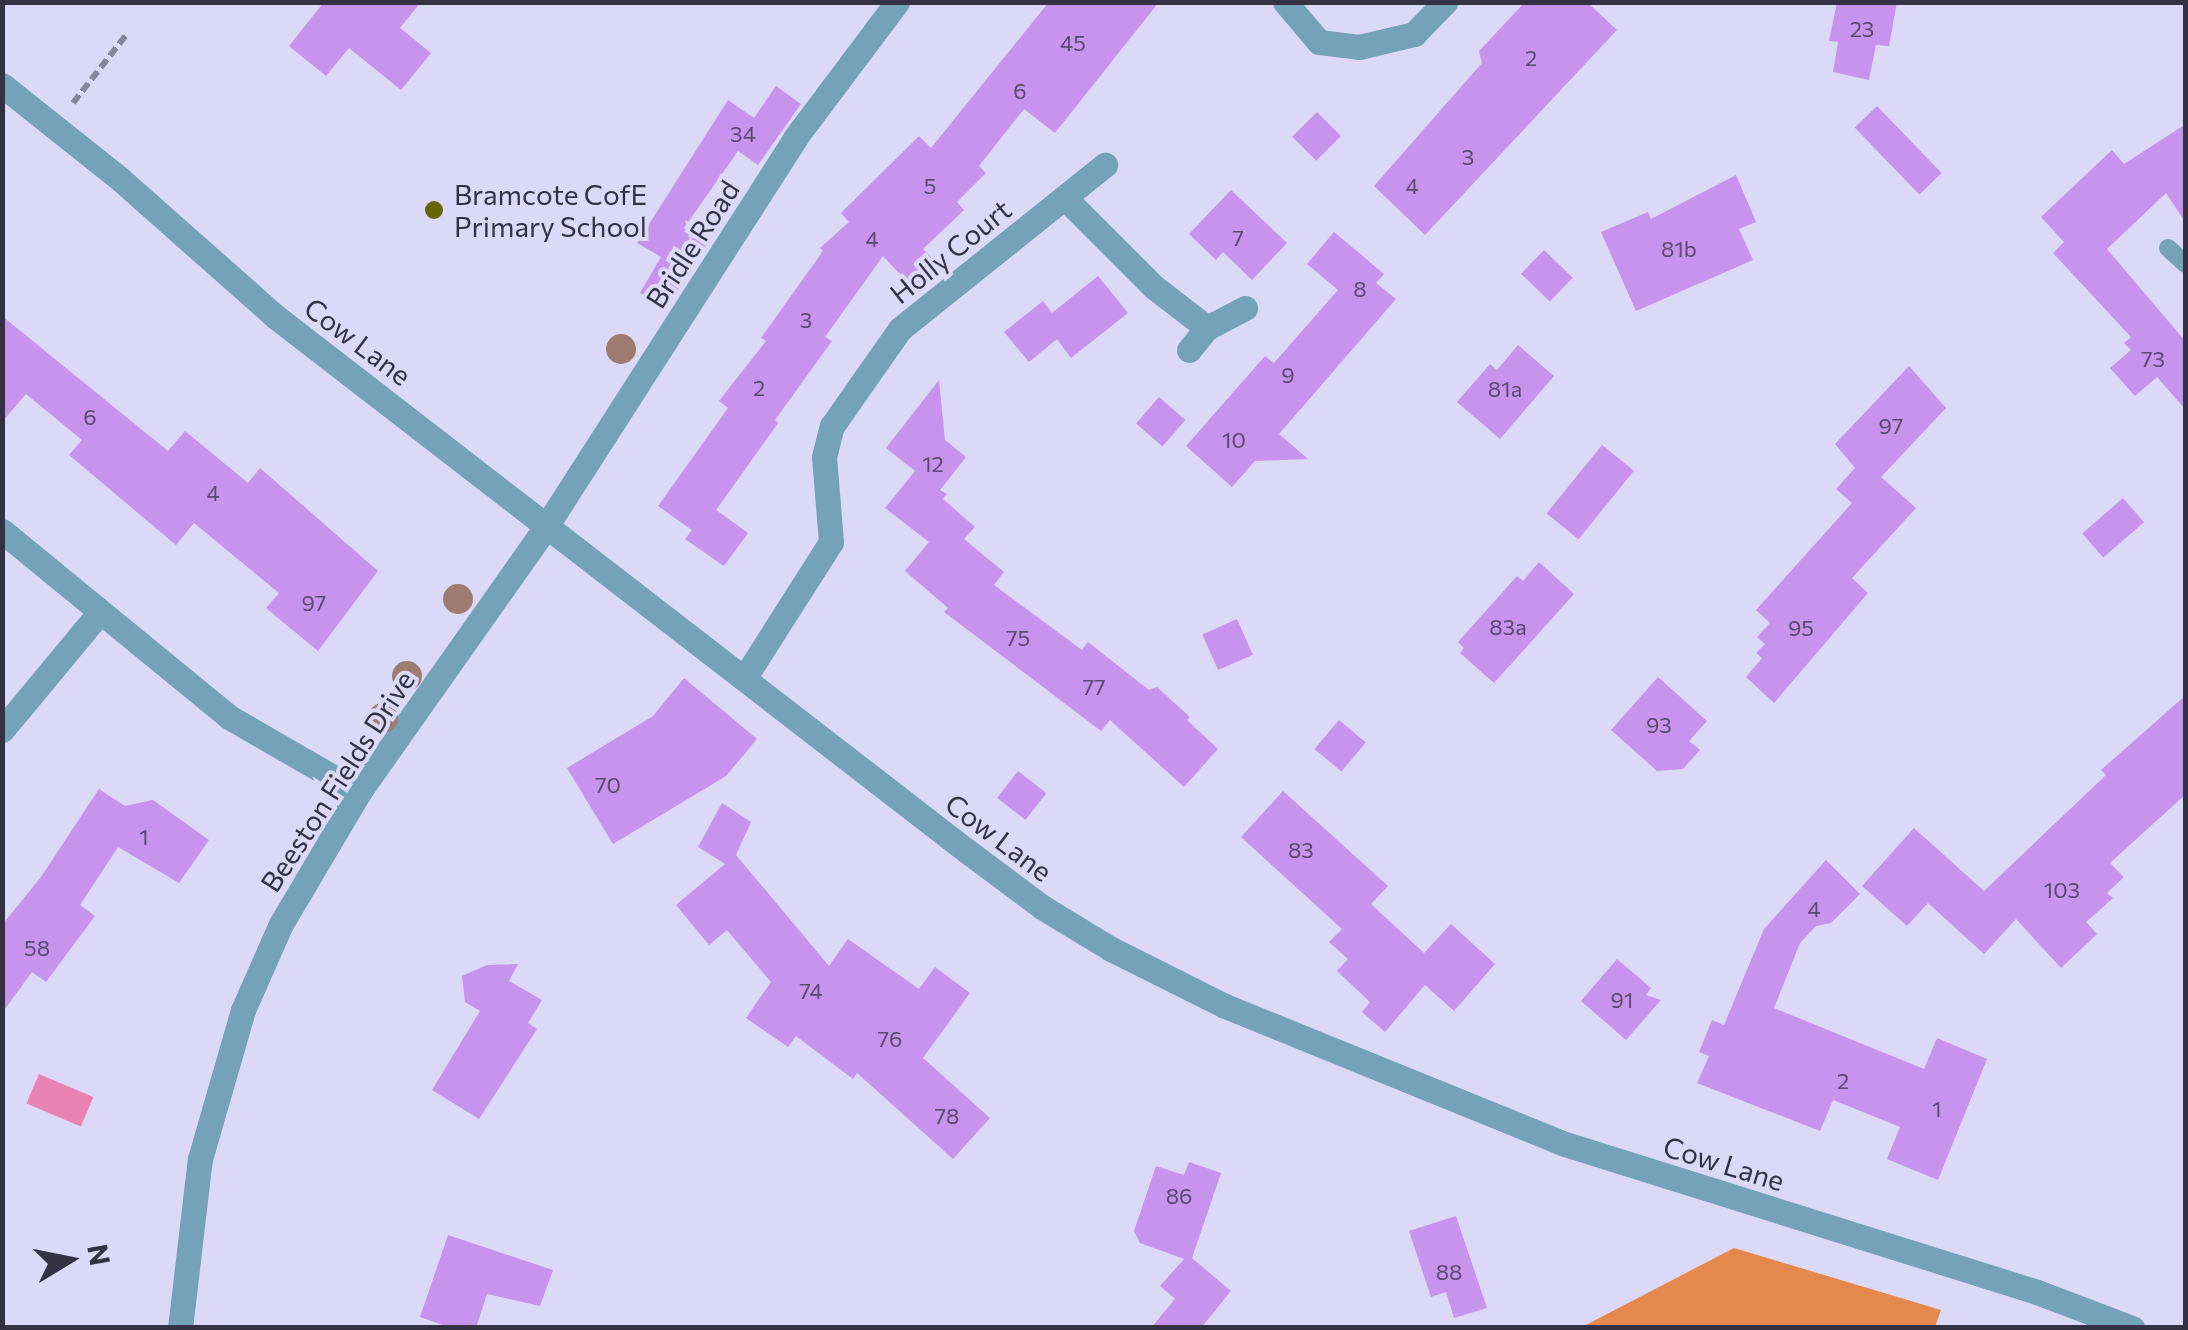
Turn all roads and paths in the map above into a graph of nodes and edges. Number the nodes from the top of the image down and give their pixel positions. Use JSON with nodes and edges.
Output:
{"nodes":[{"id":1,"x":897,"y":2,"type":"edge"},
{"id":2,"x":1285,"y":2,"type":"edge"},
{"id":3,"x":1446,"y":2,"type":"edge"},
{"id":4,"x":127,"y":34,"type":"dead end"},
{"id":5,"x":2,"y":85,"type":"edge"},
{"id":6,"x":55,"y":129,"type":"junction"},
{"id":7,"x":1104,"y":165,"type":"dead end"},
{"id":8,"x":1065,"y":198,"type":"junction"},
{"id":9,"x":2168,"y":248,"type":"dead end"},
{"id":10,"x":2186,"y":264,"type":"edge"},
{"id":11,"x":1245,"y":308,"type":"dead end"},
{"id":12,"x":1207,"y":328,"type":"junction"},
{"id":13,"x":1189,"y":350,"type":"dead end"},
{"id":14,"x":547,"y":525,"type":"junction"},
{"id":15,"x":2,"y":532,"type":"edge"},
{"id":16,"x":99,"y":613,"type":"junction"},
{"id":17,"x":745,"y":677,"type":"junction"},
{"id":18,"x":2,"y":730,"type":"edge"},
{"id":19,"x":359,"y":792,"type":"junction"},
{"id":20,"x":180,"y":1328,"type":"edge"},
{"id":21,"x":2132,"y":1328,"type":"edge"}],
"edges":[{"from":1,"to":14,"type":"street","name":"Bridle Road"},
{"from":2,"to":3,"type":"street"},
{"from":4,"to":6,"type":"path"},
{"from":5,"to":6,"type":"street","name":"Cow Lane"},
{"from":6,"to":14,"type":"street","name":"Cow Lane"},
{"from":7,"to":8,"type":"street","name":"Holly Court"},
{"from":8,"to":12,"type":"street"},
{"from":8,"to":17,"type":"street","name":"Holly Court"},
{"from":9,"to":10,"type":"lane"},
{"from":11,"to":12,"type":"street"},
{"from":12,"to":13,"type":"street"},
{"from":14,"to":17,"type":"street","name":"Cow Lane"},
{"from":14,"to":19,"type":"street","name":"Beeston Fields Drive"},
{"from":15,"to":16,"type":"street"},
{"from":16,"to":18,"type":"street"},
{"from":16,"to":19,"type":"street"},
{"from":17,"to":21,"type":"street","name":"Cow Lane"},
{"from":19,"to":20,"type":"street","name":"Beeston Fields Drive"}]}
